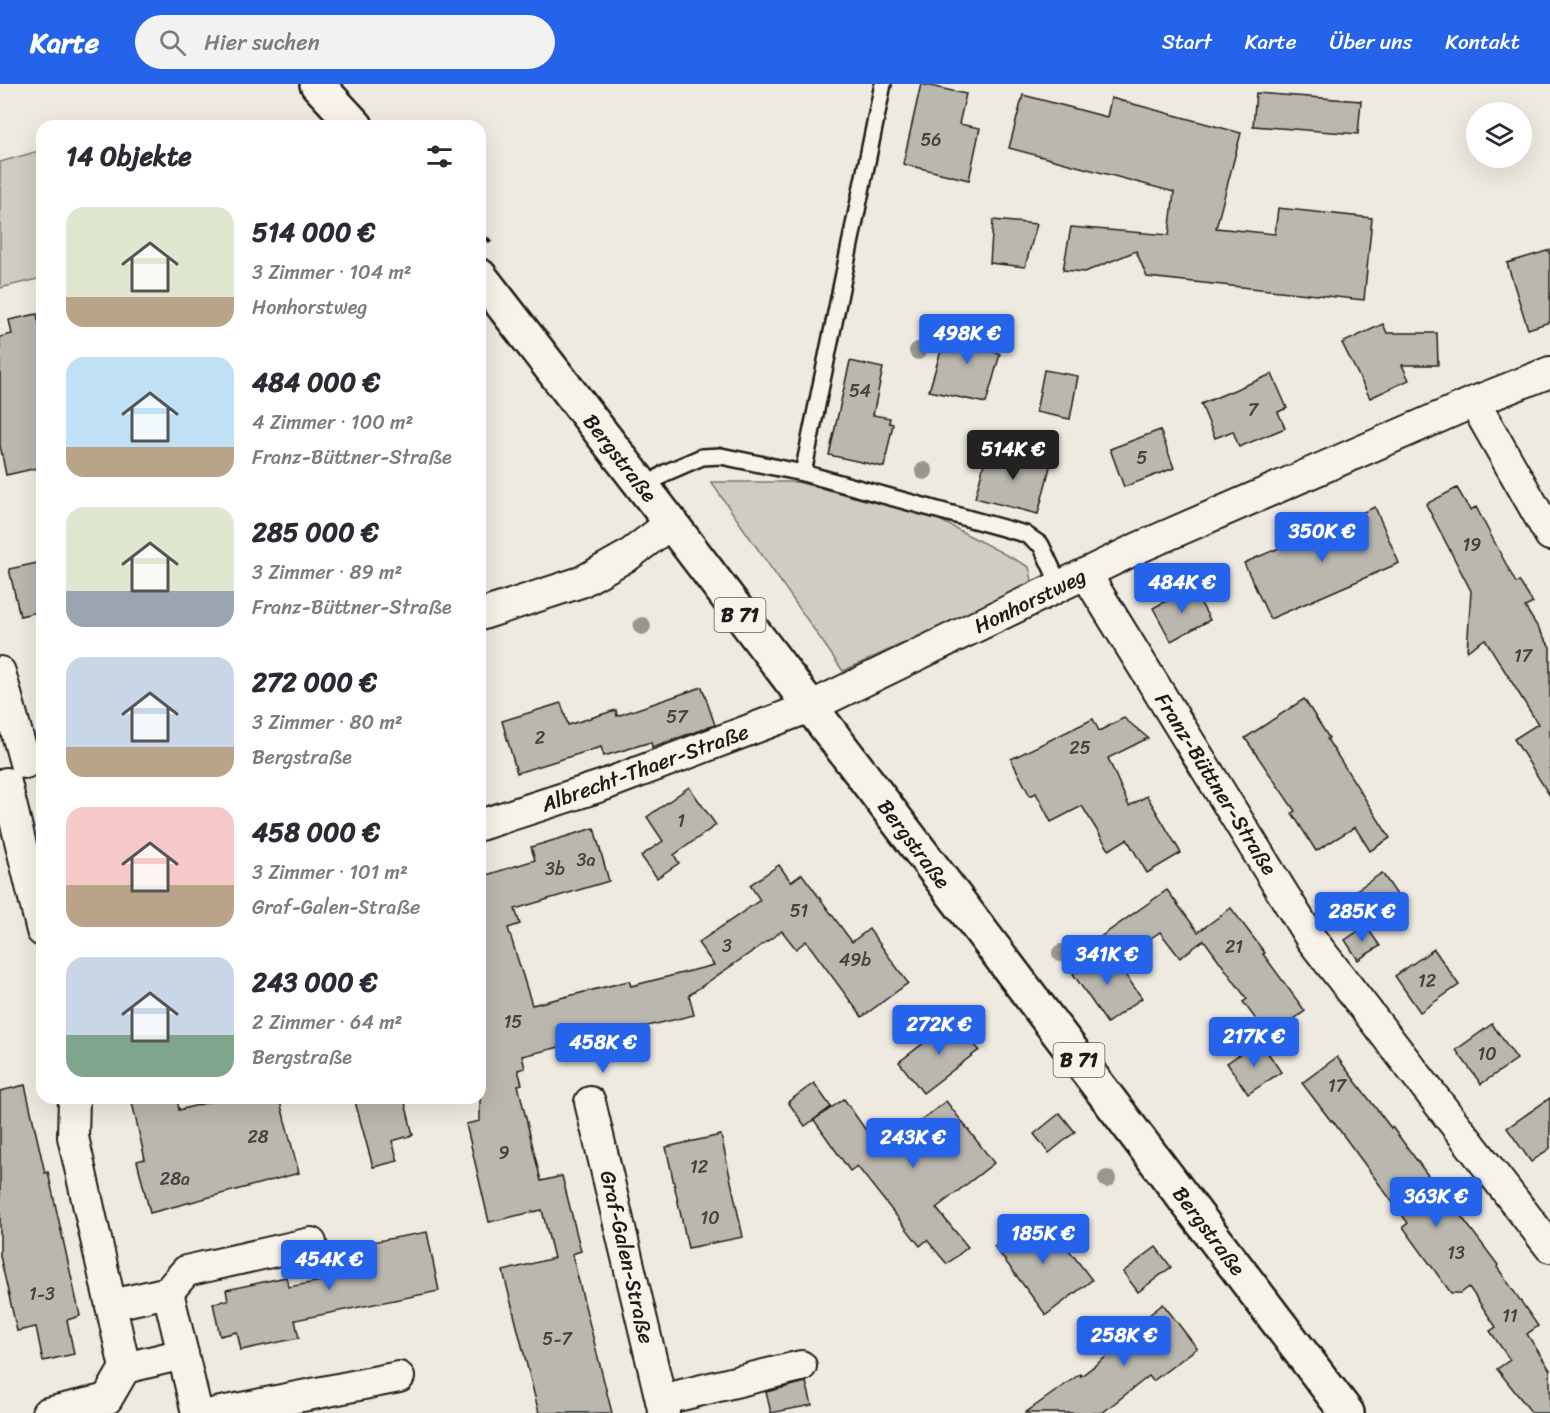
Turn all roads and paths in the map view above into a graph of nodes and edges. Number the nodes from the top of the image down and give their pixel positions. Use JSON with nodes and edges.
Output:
{"nodes":[{"id":1,"x":317,"y":84,"type":"edge"},
{"id":2,"x":883,"y":84,"type":"edge"},
{"id":3,"x":350,"y":120,"type":"edge"},
{"id":4,"x":486,"y":284,"type":"edge"},
{"id":5,"x":1550,"y":372,"type":"edge"},
{"id":6,"x":1474,"y":402,"type":"junction"},
{"id":7,"x":803,"y":473,"type":"junction"},
{"id":8,"x":644,"y":489,"type":"junction"},
{"id":9,"x":671,"y":523,"type":"junction"},
{"id":10,"x":1550,"y":536,"type":"edge"},
{"id":11,"x":1073,"y":580,"type":"junction"},
{"id":12,"x":486,"y":613,"type":"edge"},
{"id":13,"x":0,"y":672,"type":"edge"},
{"id":14,"x":810,"y":707,"type":"junction"},
{"id":15,"x":18,"y":772,"type":"edge"},
{"id":16,"x":486,"y":823,"type":"edge"},
{"id":17,"x":36,"y":891,"type":"edge"},
{"id":18,"x":590,"y":1102,"type":"dead end"},
{"id":19,"x":74,"y":1104,"type":"edge"},
{"id":20,"x":311,"y":1243,"type":"dead end"},
{"id":21,"x":1550,"y":1247,"type":"edge"},
{"id":22,"x":168,"y":1292,"type":"junction"},
{"id":23,"x":111,"y":1305,"type":"junction"},
{"id":24,"x":183,"y":1354,"type":"junction"},
{"id":25,"x":801,"y":1366,"type":"dead end"},
{"id":26,"x":125,"y":1368,"type":"junction"},
{"id":27,"x":399,"y":1377,"type":"dead end"},
{"id":28,"x":663,"y":1407,"type":"edge"},
{"id":29,"x":47,"y":1413,"type":"edge"},
{"id":30,"x":197,"y":1413,"type":"edge"},
{"id":31,"x":216,"y":1413,"type":"edge"},
{"id":32,"x":1347,"y":1413,"type":"edge"}],
"edges":[{"from":1,"to":3,"type":"main road"},
{"from":2,"to":7,"type":"lane"},
{"from":4,"to":8,"type":"main road","name":"Bergstraße","number":"B 71"},
{"from":5,"to":6,"type":"street","name":"Honhorstweg"},
{"from":6,"to":10,"type":"street"},
{"from":6,"to":11,"type":"street","name":"Honhorstweg"},
{"from":7,"to":8,"type":"lane"},
{"from":7,"to":11,"type":"lane"},
{"from":8,"to":9,"type":"main road","name":"Bergstraße","number":"B 71"},
{"from":9,"to":12,"type":"street"},
{"from":9,"to":14,"type":"main road","name":"Bergstraße","number":"B 71"},
{"from":11,"to":14,"type":"street","name":"Honhorstweg"},
{"from":11,"to":21,"type":"street","name":"Franz-Büttner-Straße"},
{"from":13,"to":15,"type":"street"},
{"from":14,"to":16,"type":"street","name":"Albrecht-Thaer-Straße"},
{"from":14,"to":32,"type":"main road","name":"Bergstraße","number":"B 71"},
{"from":15,"to":17,"type":"street"},
{"from":18,"to":28,"type":"street","name":"Graf-Galen-Straße"},
{"from":19,"to":23,"type":"street"},
{"from":20,"to":22,"type":"street"},
{"from":22,"to":23,"type":"street"},
{"from":22,"to":24,"type":"street"},
{"from":23,"to":26,"type":"street"},
{"from":24,"to":26,"type":"street"},
{"from":24,"to":30,"type":"street"},
{"from":25,"to":28,"type":"street"},
{"from":26,"to":29,"type":"street"},
{"from":27,"to":31,"type":"street"}]}
